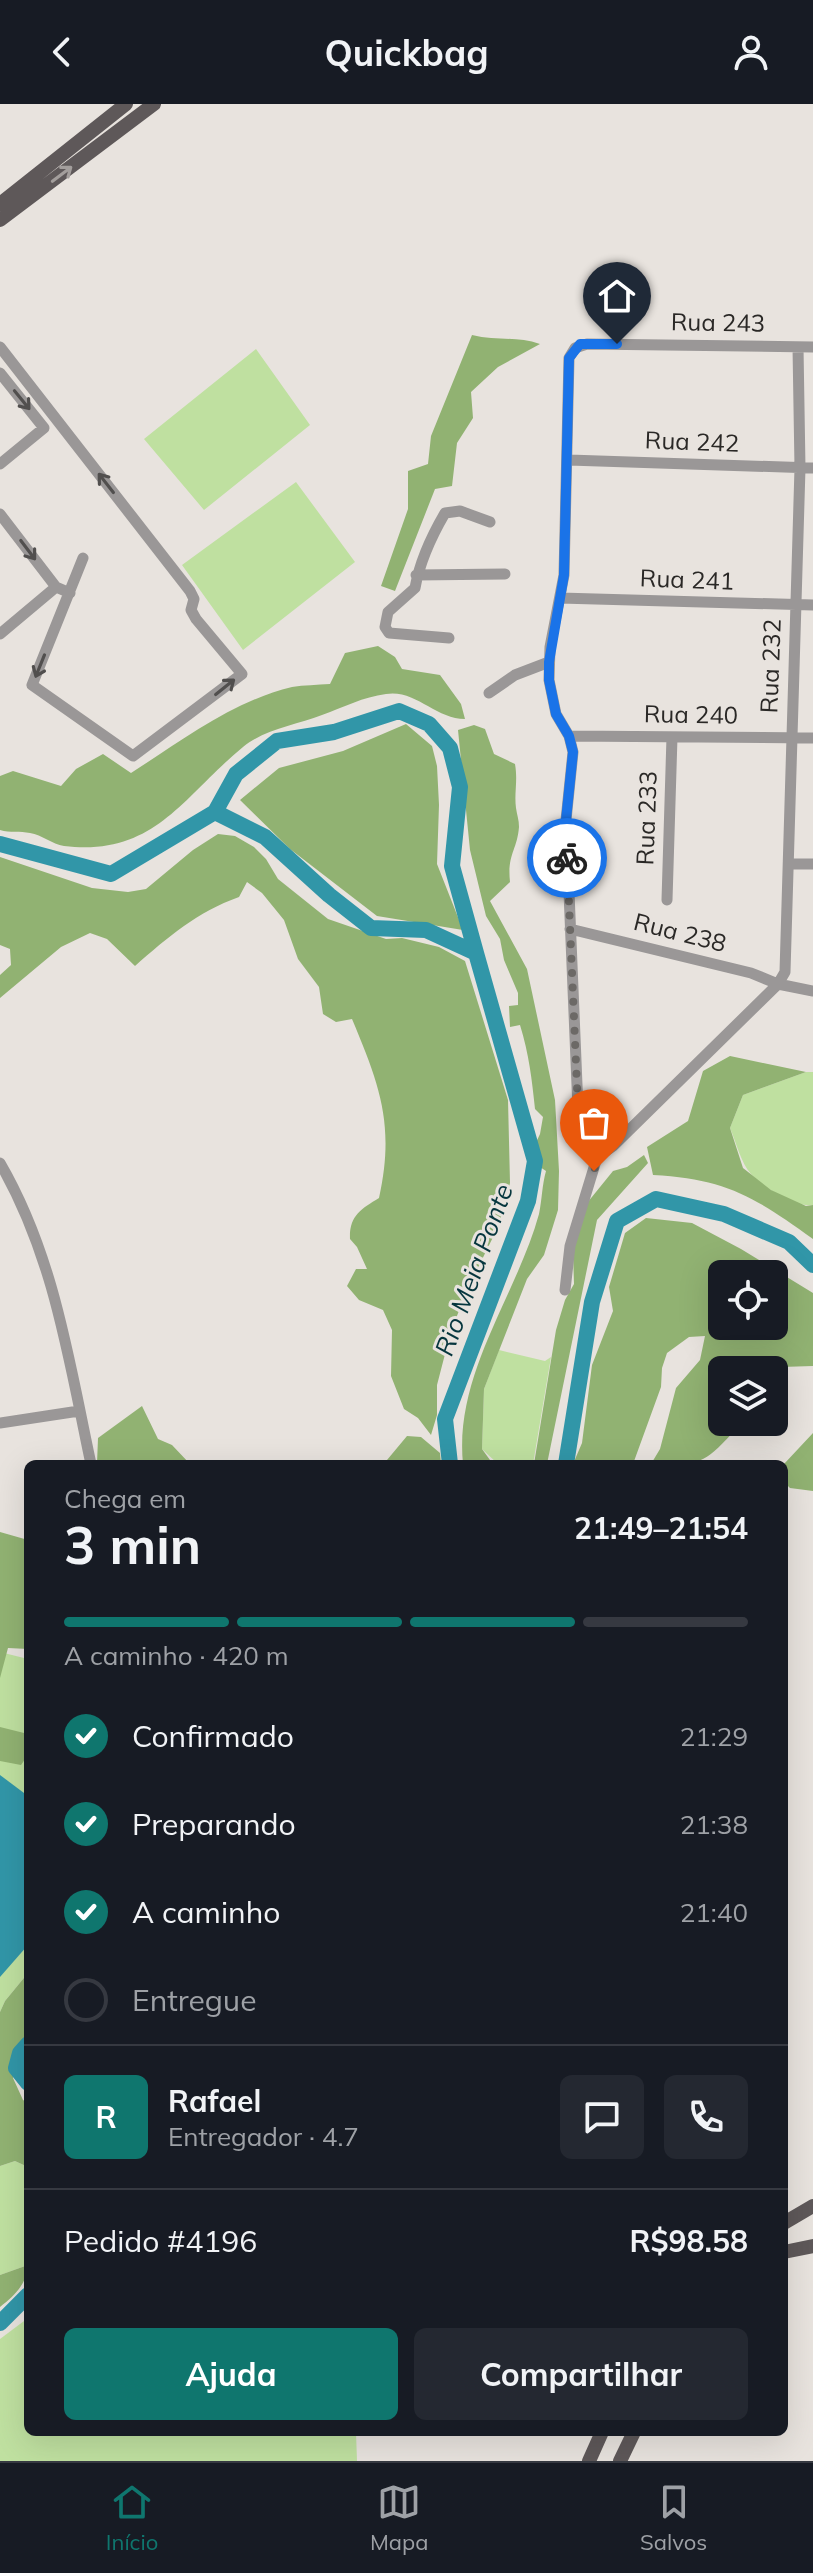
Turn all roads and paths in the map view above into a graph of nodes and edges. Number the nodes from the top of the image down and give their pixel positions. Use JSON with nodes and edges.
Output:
{"nodes":[{"id":1,"x":126,"y":104,"type":"edge"},
{"id":2,"x":145,"y":107,"type":"edge"},
{"id":3,"x":0,"y":204,"type":"edge"},
{"id":4,"x":0,"y":220,"type":"edge"},
{"id":5,"x":0,"y":347,"type":"edge"},
{"id":6,"x":798,"y":347,"type":"junction"},
{"id":7,"x":813,"y":347,"type":"edge"},
{"id":8,"x":0,"y":373,"type":"edge"},
{"id":9,"x":569,"y":460,"type":"junction"},
{"id":10,"x":0,"y":464,"type":"edge"},
{"id":11,"x":800,"y":468,"type":"junction"},
{"id":12,"x":813,"y":468,"type":"edge"},
{"id":13,"x":0,"y":514,"type":"edge"},
{"id":14,"x":490,"y":522,"type":"dead end"},
{"id":15,"x":83,"y":558,"type":"dead end"},
{"id":16,"x":505,"y":574,"type":"dead end"},
{"id":17,"x":416,"y":575,"type":"junction"},
{"id":18,"x":56,"y":587,"type":"junction"},
{"id":19,"x":70,"y":593,"type":"junction"},
{"id":20,"x":560,"y":598,"type":"junction"},
{"id":21,"x":795,"y":605,"type":"junction"},
{"id":22,"x":813,"y":605,"type":"edge"},
{"id":23,"x":0,"y":634,"type":"edge"},
{"id":24,"x":449,"y":638,"type":"dead end"},
{"id":25,"x":549,"y":662,"type":"junction"},
{"id":26,"x":489,"y":693,"type":"dead end"},
{"id":27,"x":569,"y":736,"type":"junction"},
{"id":28,"x":672,"y":737,"type":"junction"},
{"id":29,"x":791,"y":738,"type":"junction"},
{"id":30,"x":813,"y":738,"type":"edge"},
{"id":31,"x":789,"y":864,"type":"junction"},
{"id":32,"x":813,"y":864,"type":"edge"},
{"id":33,"x":667,"y":900,"type":"dead end"},
{"id":34,"x":570,"y":929,"type":"junction"},
{"id":35,"x":778,"y":984,"type":"junction"},
{"id":36,"x":813,"y":991,"type":"edge"},
{"id":37,"x":599,"y":1151,"type":"junction"},
{"id":38,"x":0,"y":1163,"type":"edge"},
{"id":39,"x":565,"y":1290,"type":"dead end"},
{"id":40,"x":79,"y":1411,"type":"junction"},
{"id":41,"x":0,"y":1423,"type":"edge"},
{"id":42,"x":90,"y":1460,"type":"edge"},
{"id":43,"x":813,"y":2206,"type":"edge"},
{"id":44,"x":788,"y":2221,"type":"edge"},
{"id":45,"x":813,"y":2246,"type":"edge"},
{"id":46,"x":788,"y":2251,"type":"edge"},
{"id":47,"x":600,"y":2436,"type":"edge"},
{"id":48,"x":632,"y":2436,"type":"edge"},
{"id":49,"x":589,"y":2461,"type":"edge"},
{"id":50,"x":620,"y":2461,"type":"edge"}],
"edges":[{"from":1,"to":3,"type":"main road"},
{"from":4,"to":2,"type":"main road","one_way":true},
{"from":19,"to":5,"type":"street","one_way":true},
{"from":6,"to":7,"type":"street","name":"Rua 243"},
{"from":6,"to":9,"type":"street","name":"Rua 243"},
{"from":6,"to":11,"type":"street","name":"Rua 232"},
{"from":8,"to":10,"type":"street","one_way":true},
{"from":9,"to":11,"type":"street","name":"Rua 242"},
{"from":9,"to":20,"type":"street"},
{"from":11,"to":12,"type":"street","name":"Rua 242"},
{"from":11,"to":21,"type":"street","name":"Rua 232"},
{"from":13,"to":18,"type":"street","one_way":true},
{"from":14,"to":17,"type":"street"},
{"from":15,"to":19,"type":"street"},
{"from":16,"to":17,"type":"street"},
{"from":17,"to":24,"type":"street"},
{"from":18,"to":19,"type":"street"},
{"from":18,"to":23,"type":"street"},
{"from":20,"to":21,"type":"street","name":"Rua 241"},
{"from":20,"to":25,"type":"street"},
{"from":21,"to":22,"type":"street","name":"Rua 241"},
{"from":21,"to":29,"type":"street","name":"Rua 232"},
{"from":25,"to":26,"type":"street"},
{"from":25,"to":27,"type":"street"},
{"from":27,"to":28,"type":"street","name":"Rua 240"},
{"from":27,"to":34,"type":"street"},
{"from":28,"to":29,"type":"street","name":"Rua 240"},
{"from":28,"to":33,"type":"street","name":"Rua 233"},
{"from":29,"to":30,"type":"street","name":"Rua 240"},
{"from":29,"to":31,"type":"street","name":"Rua 232"},
{"from":31,"to":32,"type":"street"},
{"from":31,"to":35,"type":"street","name":"Rua 232"},
{"from":34,"to":35,"type":"street","name":"Rua 238"},
{"from":34,"to":37,"type":"street"},
{"from":35,"to":36,"type":"street","name":"Rua 238"},
{"from":35,"to":37,"type":"street"},
{"from":37,"to":39,"type":"street"},
{"from":38,"to":40,"type":"street"},
{"from":40,"to":41,"type":"street"},
{"from":40,"to":42,"type":"street"},
{"from":43,"to":44,"type":"main road"},
{"from":45,"to":46,"type":"main road"},
{"from":47,"to":49,"type":"main road"},
{"from":48,"to":50,"type":"main road"}]}
